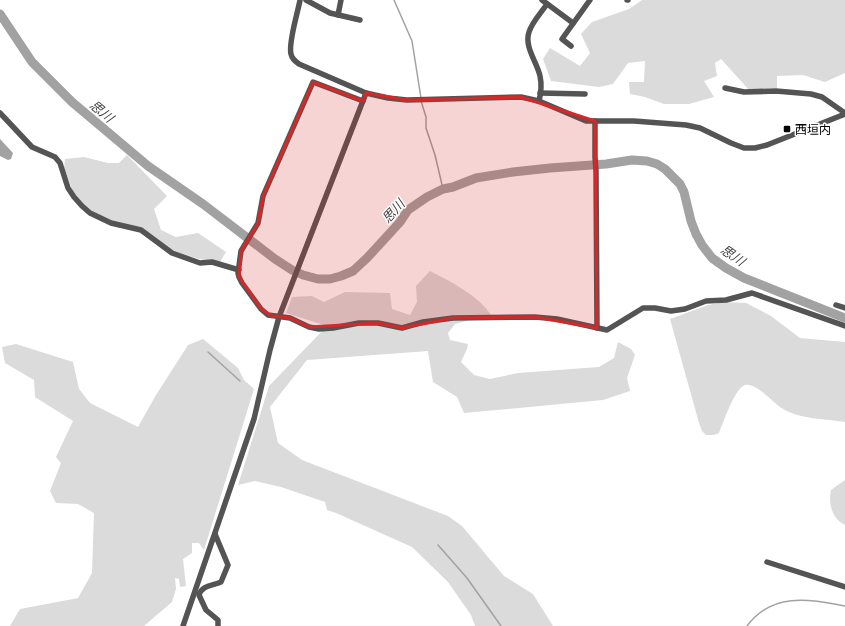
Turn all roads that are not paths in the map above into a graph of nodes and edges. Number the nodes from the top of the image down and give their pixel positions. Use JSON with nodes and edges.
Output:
{"nodes":[{"id":1,"x":300,"y":0,"type":"edge"},
{"id":2,"x":306,"y":0,"type":"edge"},
{"id":3,"x":341,"y":0,"type":"edge"},
{"id":4,"x":590,"y":0,"type":"edge"},
{"id":5,"x":545,"y":2,"type":"edge"},
{"id":6,"x":338,"y":15,"type":"junction"},
{"id":7,"x":360,"y":20,"type":"dead end"},
{"id":8,"x":573,"y":23,"type":"junction"},
{"id":9,"x":571,"y":46,"type":"dead end"},
{"id":10,"x":725,"y":88,"type":"dead end"},
{"id":11,"x":366,"y":93,"type":"junction"},
{"id":12,"x":540,"y":93,"type":"junction"},
{"id":13,"x":585,"y":94,"type":"dead end"},
{"id":14,"x":363,"y":101,"type":"junction"},
{"id":15,"x":539,"y":101,"type":"junction"},
{"id":16,"x":0,"y":113,"type":"edge"},
{"id":17,"x":845,"y":113,"type":"edge"},
{"id":18,"x":595,"y":121,"type":"junction"},
{"id":19,"x":239,"y":270,"type":"junction"},
{"id":20,"x":836,"y":305,"type":"dead end"},
{"id":21,"x":845,"y":308,"type":"edge"},
{"id":22,"x":279,"y":317,"type":"junction"},
{"id":23,"x":845,"y":326,"type":"edge"},
{"id":24,"x":597,"y":328,"type":"junction"},
{"id":25,"x":215,"y":534,"type":"junction"},
{"id":26,"x":767,"y":562,"type":"dead end"},
{"id":27,"x":845,"y":587,"type":"edge"},
{"id":28,"x":196,"y":594,"type":"junction"},
{"id":29,"x":183,"y":626,"type":"edge"},
{"id":30,"x":218,"y":626,"type":"edge"}],
"edges":[{"from":1,"to":11,"type":"street"},
{"from":2,"to":6,"type":"street"},
{"from":3,"to":6,"type":"street"},
{"from":4,"to":8,"type":"street"},
{"from":5,"to":8,"type":"street"},
{"from":5,"to":12,"type":"street"},
{"from":6,"to":7,"type":"street"},
{"from":8,"to":9,"type":"street"},
{"from":10,"to":17,"type":"street"},
{"from":11,"to":14,"type":"street"},
{"from":11,"to":15,"type":"street"},
{"from":12,"to":13,"type":"street"},
{"from":12,"to":15,"type":"street"},
{"from":14,"to":19,"type":"street"},
{"from":14,"to":22,"type":"street"},
{"from":15,"to":18,"type":"street"},
{"from":16,"to":19,"type":"street"},
{"from":17,"to":18,"type":"street"},
{"from":18,"to":24,"type":"street"},
{"from":19,"to":22,"type":"street"},
{"from":20,"to":21,"type":"street"},
{"from":22,"to":24,"type":"street"},
{"from":22,"to":25,"type":"street"},
{"from":23,"to":24,"type":"street"},
{"from":25,"to":28,"type":"street"},
{"from":25,"to":28,"type":"street"},
{"from":26,"to":27,"type":"street"},
{"from":28,"to":29,"type":"street"},
{"from":28,"to":30,"type":"street"}]}
